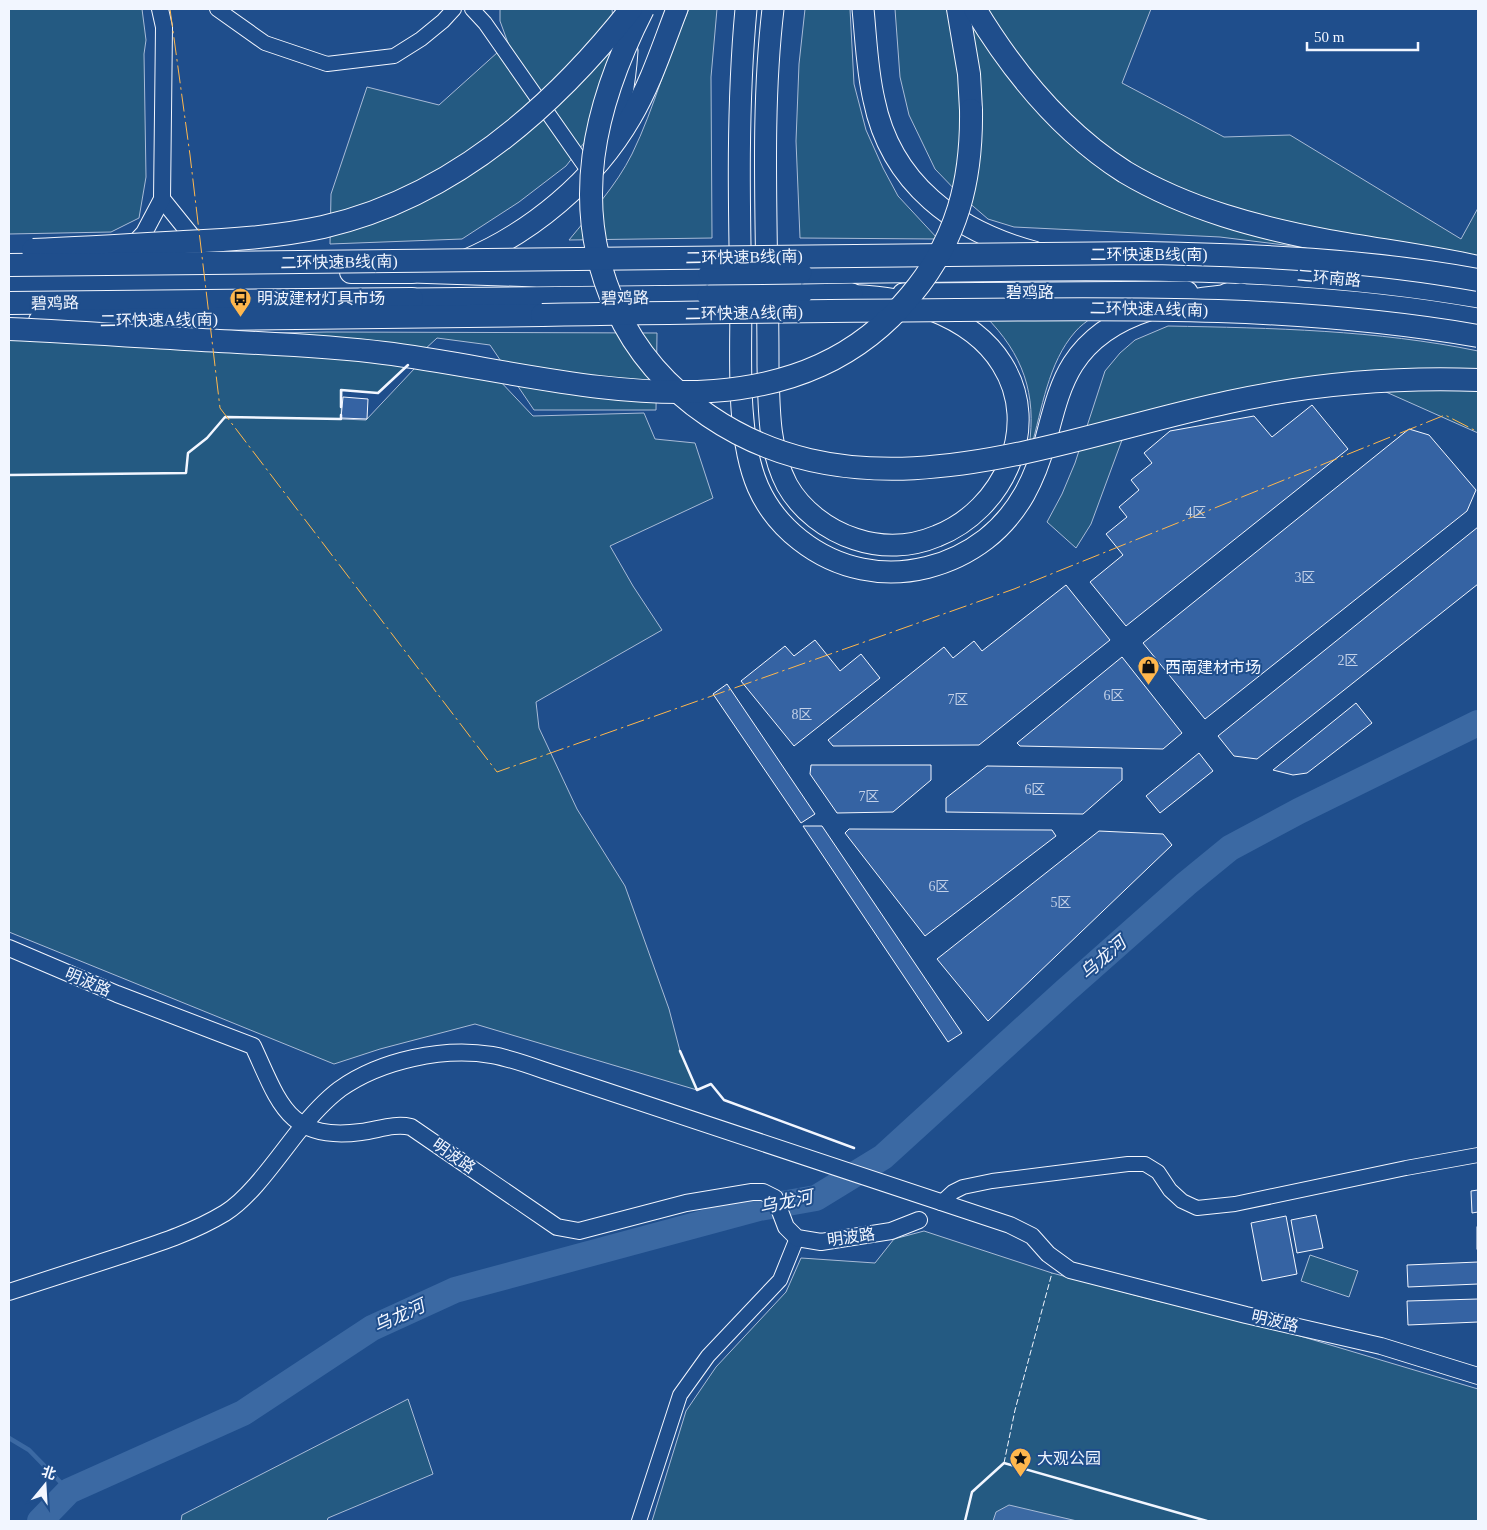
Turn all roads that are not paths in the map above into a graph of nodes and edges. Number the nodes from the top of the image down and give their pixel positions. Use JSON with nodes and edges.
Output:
{"nodes":[{"id":1,"x":160,"y":9,"type":"edge"},
{"id":2,"x":217,"y":9,"type":"edge"},
{"id":3,"x":454,"y":9,"type":"edge"},
{"id":4,"x":472,"y":9,"type":"edge"},
{"id":5,"x":630,"y":9,"type":"edge"},
{"id":6,"x":644,"y":9,"type":"edge"},
{"id":7,"x":677,"y":9,"type":"edge"},
{"id":8,"x":746,"y":9,"type":"edge"},
{"id":9,"x":773,"y":9,"type":"edge"},
{"id":10,"x":863,"y":9,"type":"edge"},
{"id":11,"x":958,"y":9,"type":"edge"},
{"id":12,"x":975,"y":9,"type":"edge"},
{"id":13,"x":593,"y":168,"type":"junction"},
{"id":14,"x":162,"y":199,"type":"junction"},
{"id":15,"x":9,"y":251,"type":"edge"},
{"id":16,"x":9,"y":265,"type":"edge"},
{"id":17,"x":1478,"y":267,"type":"edge"},
{"id":18,"x":1178,"y":270,"type":"junction"},
{"id":19,"x":232,"y":272,"type":"junction"},
{"id":20,"x":412,"y":272,"type":"junction"},
{"id":21,"x":106,"y":274,"type":"junction"},
{"id":22,"x":9,"y":276,"type":"edge"},
{"id":23,"x":1478,"y":280,"type":"edge"},
{"id":24,"x":1241,"y":294,"type":"junction"},
{"id":25,"x":839,"y":295,"type":"junction"},
{"id":26,"x":1478,"y":296,"type":"edge"},
{"id":27,"x":412,"y":299,"type":"joint"},
{"id":28,"x":9,"y":303,"type":"edge"},
{"id":29,"x":1478,"y":319,"type":"edge"},
{"id":30,"x":9,"y":322,"type":"edge"},
{"id":31,"x":9,"y":329,"type":"edge"},
{"id":32,"x":1478,"y":336,"type":"edge"},
{"id":33,"x":1478,"y":380,"type":"edge"},
{"id":34,"x":9,"y":948,"type":"edge"},
{"id":35,"x":303,"y":1125,"type":"junction"},
{"id":36,"x":1478,"y":1155,"type":"edge"},
{"id":37,"x":940,"y":1203,"type":"junction"},
{"id":38,"x":919,"y":1220,"type":"dead end"},
{"id":39,"x":792,"y":1232,"type":"junction"},
{"id":40,"x":9,"y":1292,"type":"edge"},
{"id":41,"x":1478,"y":1376,"type":"edge"},
{"id":42,"x":640,"y":1521,"type":"edge"}],
"edges":[{"from":1,"to":14,"type":"street"},
{"from":2,"to":3,"type":"street"},
{"from":4,"to":13,"type":"street"},
{"from":5,"to":13,"type":"main road"},
{"from":5,"to":15,"type":"highway","bridge":true},
{"from":6,"to":33,"type":"highway","bridge":true},
{"from":7,"to":13,"type":"main road"},
{"from":8,"to":24,"type":"main road"},
{"from":9,"to":25,"type":"main road"},
{"from":10,"to":18,"type":"main road"},
{"from":11,"to":31,"type":"highway","bridge":true},
{"from":12,"to":17,"type":"highway"},
{"from":13,"to":20,"type":"main road"},
{"from":14,"to":19,"type":"street"},
{"from":14,"to":21,"type":"street"},
{"from":16,"to":23,"type":"highway","name":"二环快速B线(南)","bridge":true},
{"from":18,"to":20,"type":"main road","name":"碧鸡路","bridge":true},
{"from":18,"to":26,"type":"main road","name":"二环南路"},
{"from":19,"to":20,"type":"highway","name":"碧鸡路"},
{"from":19,"to":21,"type":"highway","name":"碧鸡路"},
{"from":21,"to":22,"type":"highway","name":"碧鸡路"},
{"from":24,"to":25,"type":"main road","name":"碧鸡路"},
{"from":24,"to":29,"type":"main road","name":"二环南路"},
{"from":25,"to":27,"type":"main road","name":"碧鸡路","bridge":true},
{"from":27,"to":28,"type":"highway","name":"碧鸡路"},
{"from":30,"to":32,"type":"highway","name":"二环快速A线(南)","bridge":true},
{"from":34,"to":35,"type":"street","name":"明波路"},
{"from":35,"to":37,"type":"street"},
{"from":35,"to":39,"type":"street","name":"明波路"},
{"from":35,"to":40,"type":"street"},
{"from":36,"to":37,"type":"street"},
{"from":37,"to":41,"type":"street","name":"明波路"},
{"from":38,"to":39,"type":"street","name":"明波路"},
{"from":39,"to":42,"type":"street"}]}
